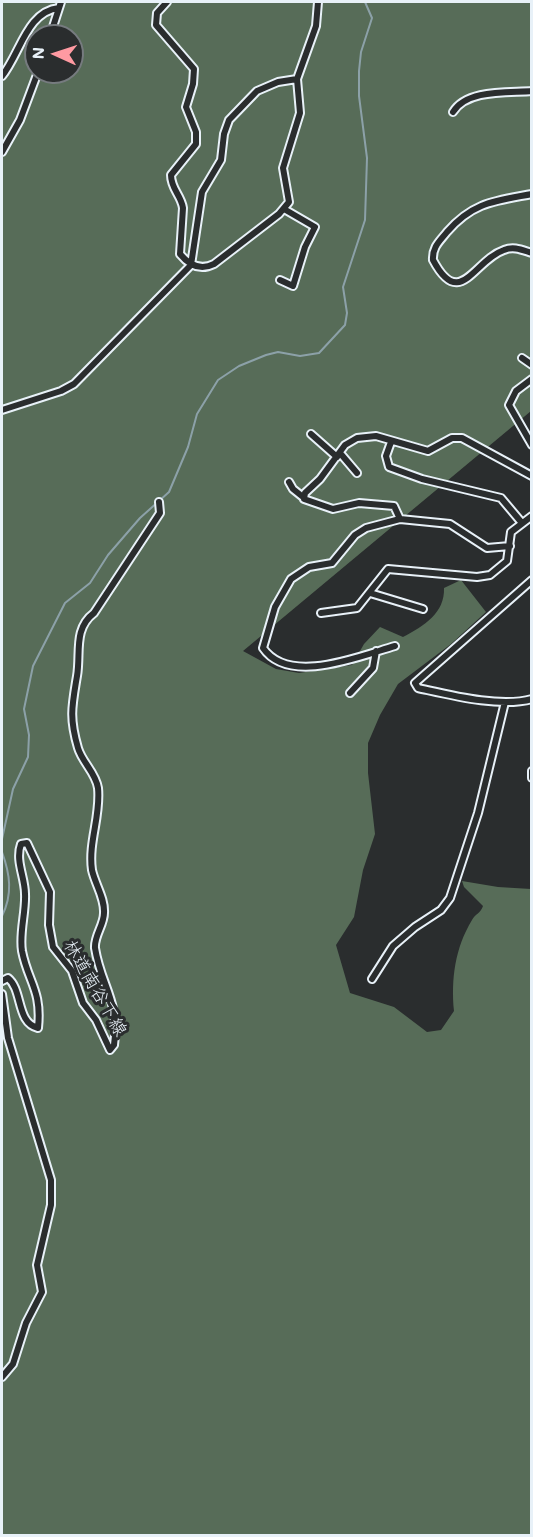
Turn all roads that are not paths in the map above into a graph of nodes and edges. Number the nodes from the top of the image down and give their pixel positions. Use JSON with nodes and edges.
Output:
{"nodes":[{"id":1,"x":167,"y":2,"type":"edge"},
{"id":2,"x":318,"y":2,"type":"edge"},
{"id":3,"x":60,"y":5,"type":"edge"},
{"id":4,"x":54,"y":24,"type":"edge"},
{"id":5,"x":2,"y":76,"type":"edge"},
{"id":6,"x":297,"y":79,"type":"junction"},
{"id":7,"x":34,"y":84,"type":"edge"},
{"id":8,"x":531,"y":91,"type":"edge"},
{"id":9,"x":453,"y":112,"type":"dead end"},
{"id":10,"x":2,"y":152,"type":"edge"},
{"id":11,"x":531,"y":194,"type":"edge"},
{"id":12,"x":284,"y":209,"type":"junction"},
{"id":13,"x":531,"y":253,"type":"edge"},
{"id":14,"x":191,"y":265,"type":"junction"},
{"id":15,"x":280,"y":280,"type":"dead end"},
{"id":16,"x":522,"y":358,"type":"dead end"},
{"id":17,"x":531,"y":365,"type":"edge"},
{"id":18,"x":531,"y":379,"type":"edge"},
{"id":19,"x":2,"y":410,"type":"edge"},
{"id":20,"x":311,"y":434,"type":"dead end"},
{"id":21,"x":391,"y":442,"type":"junction"},
{"id":22,"x":531,"y":445,"type":"edge"},
{"id":23,"x":338,"y":455,"type":"junction"},
{"id":24,"x":357,"y":473,"type":"dead end"},
{"id":25,"x":530,"y":473,"type":"edge"},
{"id":26,"x":289,"y":482,"type":"dead end"},
{"id":27,"x":303,"y":497,"type":"junction"},
{"id":28,"x":159,"y":502,"type":"dead end"},
{"id":29,"x":531,"y":516,"type":"edge"},
{"id":30,"x":400,"y":519,"type":"junction"},
{"id":31,"x":522,"y":522,"type":"junction"},
{"id":32,"x":510,"y":546,"type":"junction"},
{"id":33,"x":531,"y":580,"type":"edge"},
{"id":34,"x":370,"y":593,"type":"junction"},
{"id":35,"x":423,"y":609,"type":"dead end"},
{"id":36,"x":321,"y":613,"type":"dead end"},
{"id":37,"x":395,"y":646,"type":"dead end"},
{"id":38,"x":376,"y":651,"type":"junction"},
{"id":39,"x":351,"y":693,"type":"dead end"},
{"id":40,"x":531,"y":699,"type":"edge"},
{"id":41,"x":505,"y":702,"type":"junction"},
{"id":42,"x":531,"y":771,"type":"edge"},
{"id":43,"x":531,"y":778,"type":"edge"},
{"id":44,"x":372,"y":979,"type":"dead end"},
{"id":45,"x":2,"y":981,"type":"edge"},
{"id":46,"x":2,"y":994,"type":"edge"},
{"id":47,"x":2,"y":1377,"type":"edge"}],
"edges":[{"from":1,"to":14,"type":"street"},
{"from":2,"to":6,"type":"street"},
{"from":3,"to":4,"type":"street"},
{"from":3,"to":5,"type":"street"},
{"from":6,"to":12,"type":"street"},
{"from":6,"to":14,"type":"street"},
{"from":7,"to":10,"type":"street"},
{"from":8,"to":9,"type":"street"},
{"from":11,"to":13,"type":"street"},
{"from":12,"to":14,"type":"street"},
{"from":12,"to":15,"type":"street"},
{"from":14,"to":19,"type":"street"},
{"from":16,"to":17,"type":"street"},
{"from":18,"to":22,"type":"street"},
{"from":20,"to":23,"type":"street"},
{"from":21,"to":23,"type":"street"},
{"from":21,"to":25,"type":"street"},
{"from":21,"to":31,"type":"street"},
{"from":23,"to":24,"type":"street"},
{"from":23,"to":27,"type":"street"},
{"from":26,"to":27,"type":"street"},
{"from":27,"to":30,"type":"street"},
{"from":28,"to":45,"type":"street","name":"林道南谷下線"},
{"from":29,"to":31,"type":"street"},
{"from":30,"to":32,"type":"street"},
{"from":30,"to":38,"type":"street"},
{"from":31,"to":32,"type":"street"},
{"from":32,"to":34,"type":"street"},
{"from":33,"to":41,"type":"street"},
{"from":34,"to":35,"type":"street"},
{"from":34,"to":36,"type":"street"},
{"from":37,"to":38,"type":"street"},
{"from":38,"to":39,"type":"street"},
{"from":40,"to":41,"type":"street"},
{"from":41,"to":44,"type":"street"},
{"from":42,"to":43,"type":"street"},
{"from":46,"to":47,"type":"street"}]}
